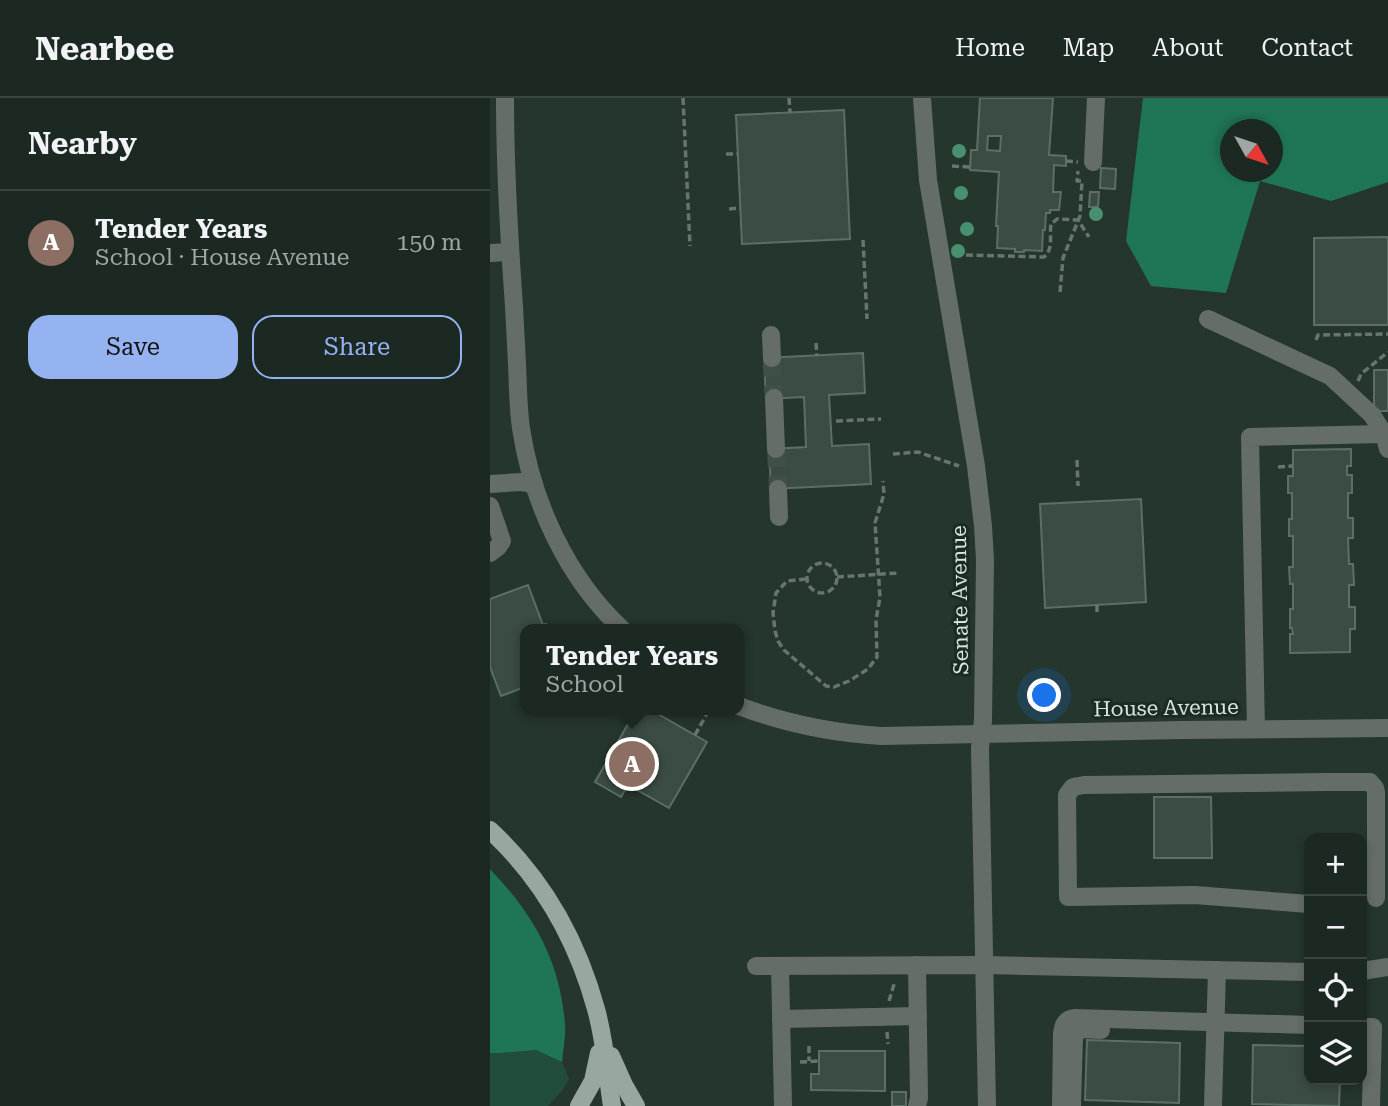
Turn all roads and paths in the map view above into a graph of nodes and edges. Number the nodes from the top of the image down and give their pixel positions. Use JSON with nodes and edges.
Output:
{"nodes":[{"id":1,"x":505,"y":98,"type":"edge"},
{"id":2,"x":683,"y":98,"type":"edge"},
{"id":3,"x":789,"y":98,"type":"edge"},
{"id":4,"x":922,"y":98,"type":"edge"},
{"id":5,"x":1096,"y":98,"type":"edge"},
{"id":6,"x":790,"y":113,"type":"dead end"},
{"id":7,"x":726,"y":154,"type":"dead end"},
{"id":8,"x":738,"y":154,"type":"dead end"},
{"id":9,"x":1086,"y":162,"type":"joint"},
{"id":10,"x":952,"y":166,"type":"dead end"},
{"id":11,"x":970,"y":167,"type":"dead end"},
{"id":12,"x":499,"y":187,"type":"edge"},
{"id":13,"x":740,"y":208,"type":"dead end"},
{"id":14,"x":729,"y":209,"type":"dead end"},
{"id":15,"x":1078,"y":220,"type":"junction"},
{"id":16,"x":1089,"y":237,"type":"dead end"},
{"id":17,"x":863,"y":240,"type":"dead end"},
{"id":18,"x":690,"y":246,"type":"dead end"},
{"id":19,"x":510,"y":252,"type":"junction"},
{"id":20,"x":490,"y":253,"type":"edge"},
{"id":21,"x":966,"y":256,"type":"dead end"},
{"id":22,"x":1060,"y":292,"type":"dead end"},
{"id":23,"x":867,"y":319,"type":"dead end"},
{"id":24,"x":1208,"y":319,"type":"dead end"},
{"id":25,"x":1388,"y":334,"type":"edge"},
{"id":26,"x":771,"y":335,"type":"dead end"},
{"id":27,"x":1316,"y":340,"type":"dead end"},
{"id":28,"x":816,"y":342,"type":"dead end"},
{"id":29,"x":1388,"y":352,"type":"edge"},
{"id":30,"x":817,"y":356,"type":"dead end"},
{"id":31,"x":772,"y":358,"type":"tunnel mouth"},
{"id":32,"x":1357,"y":384,"type":"dead end"},
{"id":33,"x":774,"y":398,"type":"tunnel mouth"},
{"id":34,"x":881,"y":419,"type":"dead end"},
{"id":35,"x":835,"y":421,"type":"dead end"},
{"id":36,"x":1386,"y":441,"type":"edge"},
{"id":37,"x":776,"y":449,"type":"tunnel mouth"},
{"id":38,"x":893,"y":454,"type":"dead end"},
{"id":39,"x":1077,"y":460,"type":"dead end"},
{"id":40,"x":961,"y":466,"type":"dead end"},
{"id":41,"x":1278,"y":467,"type":"dead end"},
{"id":42,"x":1293,"y":467,"type":"dead end"},
{"id":43,"x":883,"y":481,"type":"dead end"},
{"id":44,"x":490,"y":484,"type":"edge"},
{"id":45,"x":534,"y":484,"type":"junction"},
{"id":46,"x":1078,"y":486,"type":"dead end"},
{"id":47,"x":778,"y":489,"type":"tunnel mouth"},
{"id":48,"x":490,"y":506,"type":"edge"},
{"id":49,"x":779,"y":517,"type":"dead end"},
{"id":50,"x":490,"y":553,"type":"edge"},
{"id":51,"x":900,"y":573,"type":"dead end"},
{"id":52,"x":879,"y":575,"type":"junction"},
{"id":53,"x":837,"y":577,"type":"junction"},
{"id":54,"x":806,"y":579,"type":"junction"},
{"id":55,"x":1097,"y":605,"type":"dead end"},
{"id":56,"x":1097,"y":615,"type":"dead end"},
{"id":57,"x":617,"y":624,"type":"edge"},
{"id":58,"x":744,"y":708,"type":"edge"},
{"id":59,"x":706,"y":715,"type":"edge"},
{"id":60,"x":1388,"y":728,"type":"edge"},
{"id":61,"x":1256,"y":729,"type":"junction"},
{"id":62,"x":982,"y":733,"type":"junction"},
{"id":63,"x":695,"y":735,"type":"dead end"},
{"id":64,"x":490,"y":830,"type":"edge"},
{"id":65,"x":1375,"y":898,"type":"edge"},
{"id":66,"x":1304,"y":904,"type":"edge"},
{"id":67,"x":917,"y":965,"type":"junction"},
{"id":68,"x":986,"y":965,"type":"junction"},
{"id":69,"x":756,"y":966,"type":"dead end"},
{"id":70,"x":780,"y":966,"type":"junction"},
{"id":71,"x":1388,"y":967,"type":"edge"},
{"id":72,"x":1217,"y":970,"type":"junction"},
{"id":73,"x":1367,"y":970,"type":"edge"},
{"id":74,"x":1304,"y":972,"type":"edge"},
{"id":75,"x":896,"y":979,"type":"dead end"},
{"id":76,"x":888,"y":1005,"type":"dead end"},
{"id":77,"x":918,"y":1016,"type":"junction"},
{"id":78,"x":781,"y":1019,"type":"junction"},
{"id":79,"x":1137,"y":1020,"type":"junction"},
{"id":80,"x":1215,"y":1022,"type":"junction"},
{"id":81,"x":1304,"y":1025,"type":"edge"},
{"id":82,"x":1367,"y":1027,"type":"edge"},
{"id":83,"x":602,"y":1035,"type":"junction"},
{"id":84,"x":809,"y":1046,"type":"dead end"},
{"id":85,"x":819,"y":1061,"type":"dead end"},
{"id":86,"x":790,"y":1062,"type":"dead end"},
{"id":87,"x":809,"y":1062,"type":"junction"},
{"id":88,"x":579,"y":1106,"type":"edge"},
{"id":89,"x":612,"y":1106,"type":"edge"},
{"id":90,"x":636,"y":1106,"type":"edge"},
{"id":91,"x":783,"y":1106,"type":"edge"},
{"id":92,"x":916,"y":1106,"type":"edge"},
{"id":93,"x":988,"y":1106,"type":"edge"},
{"id":94,"x":1061,"y":1106,"type":"edge"},
{"id":95,"x":1072,"y":1106,"type":"edge"},
{"id":96,"x":1213,"y":1106,"type":"edge"},
{"id":97,"x":1371,"y":1106,"type":"edge"}],
"edges":[{"from":1,"to":12,"type":"street"},
{"from":2,"to":18,"type":"path"},
{"from":3,"to":6,"type":"path"},
{"from":4,"to":62,"type":"street","name":"Senate Avenue"},
{"from":5,"to":9,"type":"street"},
{"from":7,"to":8,"type":"path"},
{"from":9,"to":15,"type":"path"},
{"from":10,"to":11,"type":"path"},
{"from":12,"to":19,"type":"street"},
{"from":13,"to":14,"type":"path"},
{"from":15,"to":16,"type":"path"},
{"from":15,"to":21,"type":"path"},
{"from":15,"to":22,"type":"path"},
{"from":17,"to":23,"type":"path"},
{"from":19,"to":20,"type":"street"},
{"from":19,"to":45,"type":"street"},
{"from":24,"to":36,"type":"street"},
{"from":25,"to":27,"type":"path"},
{"from":26,"to":31,"type":"street"},
{"from":28,"to":30,"type":"path"},
{"from":29,"to":32,"type":"path"},
{"from":33,"to":37,"type":"street"},
{"from":34,"to":35,"type":"path"},
{"from":36,"to":61,"type":"street"},
{"from":38,"to":40,"type":"path"},
{"from":39,"to":46,"type":"path"},
{"from":41,"to":42,"type":"path"},
{"from":43,"to":52,"type":"path"},
{"from":44,"to":45,"type":"street"},
{"from":45,"to":57,"type":"street"},
{"from":47,"to":49,"type":"street"},
{"from":48,"to":50,"type":"street"},
{"from":51,"to":52,"type":"path"},
{"from":52,"to":53,"type":"path"},
{"from":52,"to":54,"type":"path"},
{"from":53,"to":54,"type":"path"},
{"from":53,"to":54,"type":"path"},
{"from":55,"to":56,"type":"path"},
{"from":58,"to":62,"type":"street","name":"House Avenue"},
{"from":59,"to":63,"type":"path"},
{"from":60,"to":61,"type":"street","name":"House Avenue"},
{"from":61,"to":62,"type":"street","name":"House Avenue"},
{"from":62,"to":68,"type":"street","name":"Senate Avenue"},
{"from":64,"to":83,"type":"main road"},
{"from":65,"to":66,"type":"street"},
{"from":67,"to":68,"type":"street"},
{"from":67,"to":70,"type":"street"},
{"from":67,"to":77,"type":"street"},
{"from":68,"to":72,"type":"street"},
{"from":68,"to":93,"type":"street","name":"Senate Avenue"},
{"from":69,"to":70,"type":"street"},
{"from":70,"to":78,"type":"street"},
{"from":71,"to":73,"type":"street"},
{"from":72,"to":74,"type":"street"},
{"from":72,"to":80,"type":"street"},
{"from":75,"to":76,"type":"path"},
{"from":77,"to":78,"type":"street"},
{"from":77,"to":92,"type":"street"},
{"from":78,"to":91,"type":"street"},
{"from":79,"to":80,"type":"street"},
{"from":79,"to":94,"type":"street"},
{"from":79,"to":95,"type":"street"},
{"from":80,"to":81,"type":"street"},
{"from":80,"to":96,"type":"street"},
{"from":82,"to":97,"type":"street"},
{"from":83,"to":88,"type":"main road"},
{"from":83,"to":89,"type":"main road"},
{"from":83,"to":90,"type":"main road"},
{"from":84,"to":87,"type":"path"},
{"from":85,"to":87,"type":"path"},
{"from":86,"to":87,"type":"path"}]}
